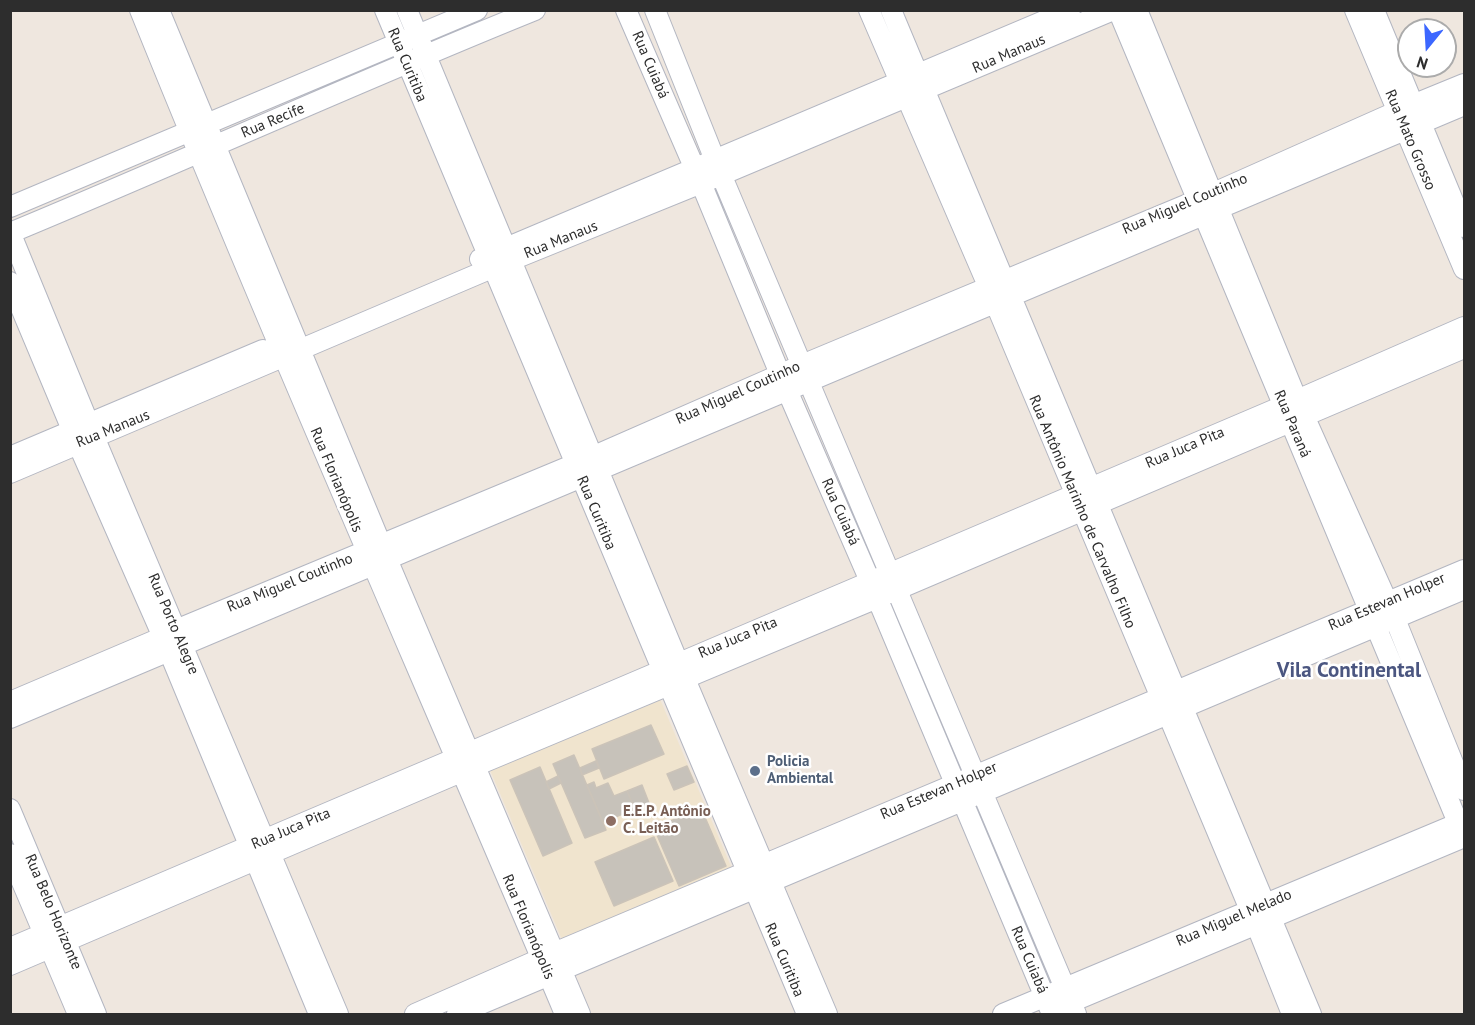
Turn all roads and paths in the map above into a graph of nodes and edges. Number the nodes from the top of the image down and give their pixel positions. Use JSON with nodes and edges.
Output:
{"nodes":[{"id":1,"x":140,"y":10,"type":"edge"},
{"id":2,"x":159,"y":10,"type":"edge"},
{"id":3,"x":385,"y":10,"type":"edge"},
{"id":4,"x":407,"y":10,"type":"edge"},
{"id":5,"x":477,"y":10,"type":"edge"},
{"id":6,"x":535,"y":10,"type":"edge"},
{"id":7,"x":626,"y":10,"type":"edge"},
{"id":8,"x":655,"y":10,"type":"edge"},
{"id":9,"x":869,"y":10,"type":"edge"},
{"id":10,"x":891,"y":10,"type":"edge"},
{"id":11,"x":1070,"y":10,"type":"edge"},
{"id":12,"x":1113,"y":10,"type":"edge"},
{"id":13,"x":1118,"y":10,"type":"edge"},
{"id":14,"x":1137,"y":10,"type":"edge"},
{"id":15,"x":1355,"y":10,"type":"edge"},
{"id":16,"x":1374,"y":10,"type":"edge"},
{"id":17,"x":417,"y":36,"type":"junction"},
{"id":18,"x":399,"y":44,"type":"junction"},
{"id":19,"x":425,"y":55,"type":"junction"},
{"id":20,"x":407,"y":63,"type":"junction"},
{"id":21,"x":1464,"y":84,"type":"edge"},
{"id":22,"x":912,"y":86,"type":"junction"},
{"id":23,"x":1464,"y":105,"type":"edge"},
{"id":24,"x":1410,"y":117,"type":"junction"},
{"id":25,"x":197,"y":128,"type":"junction"},
{"id":26,"x":206,"y":150,"type":"junction"},
{"id":27,"x":718,"y":167,"type":"junction"},
{"id":28,"x":698,"y":176,"type":"junction"},
{"id":29,"x":62,"y":185,"type":"junction"},
{"id":30,"x":1209,"y":204,"type":"junction"},
{"id":31,"x":10,"y":207,"type":"edge"},
{"id":32,"x":72,"y":207,"type":"junction"},
{"id":33,"x":1464,"y":227,"type":"edge"},
{"id":34,"x":11,"y":232,"type":"edge"},
{"id":35,"x":508,"y":254,"type":"junction"},
{"id":36,"x":489,"y":262,"type":"junction"},
{"id":37,"x":1464,"y":269,"type":"edge"},
{"id":38,"x":10,"y":282,"type":"edge"},
{"id":39,"x":1000,"y":292,"type":"junction"},
{"id":40,"x":1464,"y":327,"type":"edge"},
{"id":41,"x":289,"y":346,"type":"junction"},
{"id":42,"x":1464,"y":348,"type":"edge"},
{"id":43,"x":805,"y":373,"type":"junction"},
{"id":44,"x":783,"y":383,"type":"junction"},
{"id":45,"x":1294,"y":411,"type":"junction"},
{"id":46,"x":84,"y":434,"type":"junction"},
{"id":47,"x":10,"y":457,"type":"edge"},
{"id":48,"x":586,"y":467,"type":"junction"},
{"id":49,"x":10,"y":473,"type":"edge"},
{"id":50,"x":1086,"y":499,"type":"junction"},
{"id":51,"x":376,"y":555,"type":"junction"},
{"id":52,"x":1464,"y":570,"type":"edge"},
{"id":53,"x":894,"y":581,"type":"junction"},
{"id":54,"x":1464,"y":589,"type":"edge"},
{"id":55,"x":874,"y":590,"type":"junction"},
{"id":56,"x":1382,"y":614,"type":"junction"},
{"id":57,"x":172,"y":641,"type":"junction"},
{"id":58,"x":674,"y":675,"type":"junction"},
{"id":59,"x":10,"y":702,"type":"edge"},
{"id":60,"x":1171,"y":703,"type":"junction"},
{"id":61,"x":10,"y":718,"type":"edge"},
{"id":62,"x":466,"y":762,"type":"junction"},
{"id":63,"x":979,"y":784,"type":"junction"},
{"id":64,"x":1464,"y":790,"type":"edge"},
{"id":65,"x":958,"y":793,"type":"junction"},
{"id":66,"x":10,"y":809,"type":"edge"},
{"id":67,"x":1463,"y":829,"type":"edge"},
{"id":68,"x":260,"y":850,"type":"junction"},
{"id":69,"x":10,"y":854,"type":"edge"},
{"id":70,"x":759,"y":877,"type":"junction"},
{"id":71,"x":1260,"y":914,"type":"junction"},
{"id":72,"x":55,"y":938,"type":"junction"},
{"id":73,"x":10,"y":948,"type":"edge"},
{"id":74,"x":551,"y":964,"type":"junction"},
{"id":75,"x":10,"y":965,"type":"edge"},
{"id":76,"x":1070,"y":1002,"type":"edge"},
{"id":77,"x":1047,"y":1009,"type":"edge"},
{"id":78,"x":78,"y":1014,"type":"edge"},
{"id":79,"x":96,"y":1014,"type":"edge"},
{"id":80,"x":319,"y":1014,"type":"edge"},
{"id":81,"x":338,"y":1014,"type":"edge"},
{"id":82,"x":415,"y":1014,"type":"edge"},
{"id":83,"x":457,"y":1014,"type":"edge"},
{"id":84,"x":565,"y":1014,"type":"edge"},
{"id":85,"x":580,"y":1014,"type":"edge"},
{"id":86,"x":807,"y":1014,"type":"edge"},
{"id":87,"x":827,"y":1014,"type":"edge"},
{"id":88,"x":1003,"y":1014,"type":"edge"},
{"id":89,"x":1292,"y":1014,"type":"edge"},
{"id":90,"x":1311,"y":1014,"type":"edge"}],
"edges":[{"from":1,"to":25,"type":"street","name":"Rua Florianópolis"},
{"from":2,"to":25,"type":"street","name":"Rua Florianópolis"},
{"from":3,"to":18,"type":"street","name":"Rua Curitiba"},
{"from":4,"to":17,"type":"street","name":"Rua Curitiba"},
{"from":5,"to":17,"type":"street","name":"Rua Recife"},
{"from":6,"to":19,"type":"street","name":"Rua Recife"},
{"from":7,"to":28,"type":"street","name":"Rua Cuiabá"},
{"from":8,"to":27,"type":"street","name":"Rua Cuiabá"},
{"from":9,"to":22,"type":"street","name":"Rua Antônio Marinho de Carvalho Filho"},
{"from":10,"to":22,"type":"street","name":"Rua Antônio Marinho de Carvalho Filho"},
{"from":11,"to":22,"type":"street","name":"Rua Manaus"},
{"from":12,"to":22,"type":"street","name":"Rua Manaus"},
{"from":13,"to":30,"type":"street","name":"Rua Paraná"},
{"from":14,"to":30,"type":"street","name":"Rua Paraná"},
{"from":15,"to":24,"type":"street","name":"Rua Mato Grosso"},
{"from":16,"to":24,"type":"street","name":"Rua Mato Grosso"},
{"from":17,"to":18,"type":"street","name":"Rua Recife"},
{"from":17,"to":19,"type":"street","name":"Rua Curitiba"},
{"from":18,"to":20,"type":"street","name":"Rua Curitiba"},
{"from":18,"to":25,"type":"street","name":"Rua Recife"},
{"from":19,"to":20,"type":"street","name":"Rua Recife"},
{"from":19,"to":35,"type":"street","name":"Rua Curitiba"},
{"from":20,"to":26,"type":"street","name":"Rua Recife"},
{"from":20,"to":36,"type":"street","name":"Rua Curitiba"},
{"from":21,"to":24,"type":"street","name":"Rua Miguel Coutinho"},
{"from":22,"to":27,"type":"street","name":"Rua Manaus"},
{"from":22,"to":39,"type":"street","name":"Rua Antônio Marinho de Carvalho Filho"},
{"from":23,"to":24,"type":"street","name":"Rua Miguel Coutinho"},
{"from":24,"to":30,"type":"street","name":"Rua Miguel Coutinho"},
{"from":24,"to":33,"type":"street","name":"Rua Mato Grosso"},
{"from":24,"to":37,"type":"street","name":"Rua Mato Grosso"},
{"from":25,"to":26,"type":"street","name":"Rua Florianópolis"},
{"from":25,"to":29,"type":"street","name":"Rua Recife"},
{"from":26,"to":32,"type":"street","name":"Rua Recife"},
{"from":26,"to":41,"type":"street","name":"Rua Florianópolis"},
{"from":27,"to":28,"type":"street","name":"Rua Manaus"},
{"from":27,"to":43,"type":"street","name":"Rua Cuiabá"},
{"from":28,"to":35,"type":"street","name":"Rua Manaus"},
{"from":28,"to":44,"type":"street","name":"Rua Cuiabá"},
{"from":29,"to":31,"type":"street","name":"Rua Recife"},
{"from":29,"to":32,"type":"street"},
{"from":30,"to":39,"type":"street","name":"Rua Miguel Coutinho"},
{"from":30,"to":45,"type":"street","name":"Rua Paraná"},
{"from":32,"to":34,"type":"street","name":"Rua Recife"},
{"from":34,"to":46,"type":"street","name":"Rua Porto Alegre"},
{"from":35,"to":36,"type":"street","name":"Rua Manaus"},
{"from":35,"to":48,"type":"street","name":"Rua Curitiba"},
{"from":36,"to":41,"type":"street","name":"Rua Manaus"},
{"from":36,"to":48,"type":"street","name":"Rua Curitiba"},
{"from":38,"to":46,"type":"street","name":"Rua Porto Alegre"},
{"from":39,"to":43,"type":"street","name":"Rua Miguel Coutinho"},
{"from":39,"to":50,"type":"street","name":"Rua Antônio Marinho de Carvalho Filho"},
{"from":40,"to":45,"type":"street","name":"Rua Juca Pita"},
{"from":41,"to":46,"type":"street","name":"Rua Manaus"},
{"from":41,"to":51,"type":"street","name":"Rua Florianópolis"},
{"from":42,"to":45,"type":"street","name":"Rua Juca Pita"},
{"from":43,"to":44,"type":"street","name":"Rua Miguel Coutinho"},
{"from":43,"to":53,"type":"street","name":"Rua Cuiabá"},
{"from":44,"to":48,"type":"street","name":"Rua Miguel Coutinho"},
{"from":44,"to":55,"type":"street","name":"Rua Cuiabá"},
{"from":45,"to":50,"type":"street","name":"Rua Juca Pita"},
{"from":45,"to":56,"type":"street","name":"Rua Paraná"},
{"from":46,"to":47,"type":"street","name":"Rua Manaus"},
{"from":46,"to":49,"type":"street","name":"Rua Manaus"},
{"from":46,"to":57,"type":"street","name":"Rua Porto Alegre"},
{"from":48,"to":51,"type":"street","name":"Rua Miguel Coutinho"},
{"from":48,"to":58,"type":"street","name":"Rua Curitiba"},
{"from":50,"to":53,"type":"street","name":"Rua Juca Pita"},
{"from":50,"to":60,"type":"street","name":"Rua Antônio Marinho de Carvalho Filho"},
{"from":51,"to":57,"type":"street","name":"Rua Miguel Coutinho"},
{"from":51,"to":62,"type":"street","name":"Rua Florianópolis"},
{"from":52,"to":56,"type":"street","name":"Rua Estevan Holper"},
{"from":53,"to":55,"type":"street","name":"Rua Juca Pita"},
{"from":53,"to":63,"type":"street","name":"Rua Cuiabá"},
{"from":54,"to":56,"type":"street","name":"Rua Estevan Holper"},
{"from":55,"to":58,"type":"street","name":"Rua Juca Pita"},
{"from":55,"to":65,"type":"street","name":"Rua Cuiabá"},
{"from":56,"to":60,"type":"street","name":"Rua Estevan Holper"},
{"from":56,"to":64,"type":"street","name":"Rua Paraná"},
{"from":56,"to":67,"type":"street","name":"Rua Paraná"},
{"from":57,"to":59,"type":"street","name":"Rua Miguel Coutinho"},
{"from":57,"to":61,"type":"street","name":"Rua Miguel Coutinho"},
{"from":57,"to":68,"type":"street","name":"Rua Porto Alegre"},
{"from":58,"to":62,"type":"street","name":"Rua Juca Pita"},
{"from":58,"to":70,"type":"street","name":"Rua Curitiba"},
{"from":60,"to":63,"type":"street","name":"Rua Estevan Holper"},
{"from":60,"to":71,"type":"street","name":"Rua Antônio Marinho de Carvalho Filho"},
{"from":62,"to":68,"type":"street","name":"Rua Juca Pita"},
{"from":62,"to":74,"type":"street","name":"Rua Florianópolis"},
{"from":63,"to":65,"type":"street","name":"Rua Estevan Holper"},
{"from":63,"to":76,"type":"street","name":"Rua Cuiabá"},
{"from":65,"to":70,"type":"street","name":"Rua Estevan Holper"},
{"from":65,"to":77,"type":"street","name":"Rua Cuiabá"},
{"from":66,"to":72,"type":"street","name":"Rua Belo Horizonte"},
{"from":67,"to":71,"type":"street","name":"Rua Miguel Melado"},
{"from":68,"to":72,"type":"street","name":"Rua Juca Pita"},
{"from":68,"to":80,"type":"street","name":"Rua Porto Alegre"},
{"from":68,"to":81,"type":"street","name":"Rua Porto Alegre"},
{"from":69,"to":72,"type":"street","name":"Rua Belo Horizonte"},
{"from":70,"to":74,"type":"street","name":"Rua Estevan Holper"},
{"from":70,"to":86,"type":"street","name":"Rua Curitiba"},
{"from":70,"to":87,"type":"street","name":"Rua Curitiba"},
{"from":71,"to":76,"type":"street","name":"Rua Miguel Melado"},
{"from":71,"to":89,"type":"street","name":"Rua Antônio Marinho de Carvalho Filho"},
{"from":71,"to":90,"type":"street","name":"Rua Antônio Marinho de Carvalho Filho"},
{"from":72,"to":73,"type":"street","name":"Rua Juca Pita"},
{"from":72,"to":75,"type":"street","name":"Rua Juca Pita"},
{"from":72,"to":78,"type":"street","name":"Rua Belo Horizonte"},
{"from":72,"to":79,"type":"street","name":"Rua Belo Horizonte"},
{"from":74,"to":82,"type":"street","name":"Rua Estevan Holper"},
{"from":74,"to":83,"type":"street","name":"Rua Estevan Holper"},
{"from":74,"to":84,"type":"street","name":"Rua Florianópolis"},
{"from":74,"to":85,"type":"street","name":"Rua Florianópolis"},
{"from":76,"to":77,"type":"street","name":"Rua Miguel Melado"},
{"from":77,"to":88,"type":"street","name":"Rua Miguel Melado"}]}
